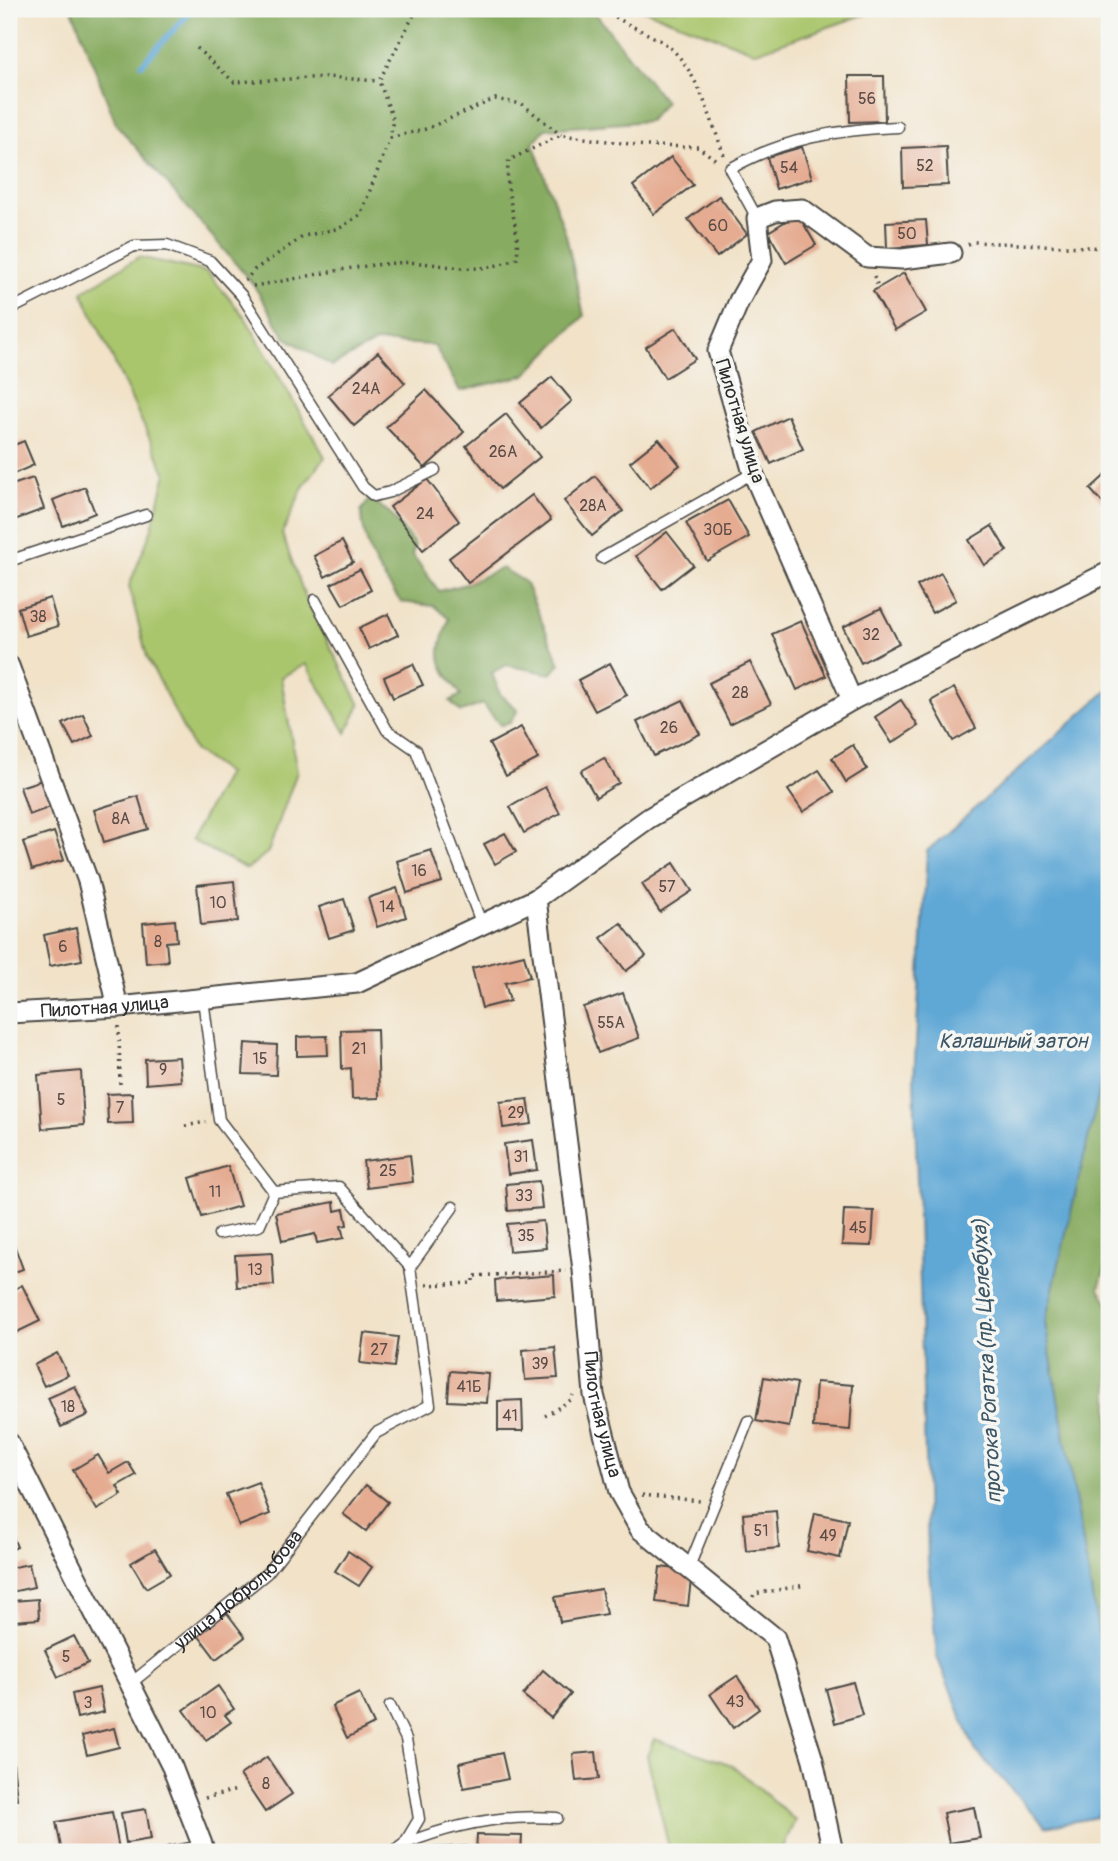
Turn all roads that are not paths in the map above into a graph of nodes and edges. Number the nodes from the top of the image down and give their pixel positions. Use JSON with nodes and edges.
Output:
{"nodes":[{"id":1,"x":898,"y":127,"type":"dead end"},
{"id":2,"x":757,"y":218,"type":"junction"},
{"id":3,"x":951,"y":253,"type":"road end"},
{"id":4,"x":9,"y":310,"type":"edge"},
{"id":5,"x":435,"y":470,"type":"dead end"},
{"id":6,"x":753,"y":473,"type":"junction"},
{"id":7,"x":146,"y":515,"type":"dead end"},
{"id":8,"x":602,"y":558,"type":"dead end"},
{"id":9,"x":9,"y":561,"type":"edge"},
{"id":10,"x":1109,"y":572,"type":"edge"},
{"id":11,"x":315,"y":600,"type":"dead end"},
{"id":12,"x":9,"y":666,"type":"edge"},
{"id":13,"x":852,"y":700,"type":"junction"},
{"id":14,"x":536,"y":899,"type":"junction"},
{"id":15,"x":482,"y":926,"type":"junction"},
{"id":16,"x":203,"y":999,"type":"junction"},
{"id":17,"x":118,"y":1007,"type":"junction"},
{"id":18,"x":9,"y":1013,"type":"edge"},
{"id":19,"x":274,"y":1192,"type":"junction"},
{"id":20,"x":453,"y":1207,"type":"dead end"},
{"id":21,"x":219,"y":1234,"type":"dead end"},
{"id":22,"x":410,"y":1267,"type":"junction"},
{"id":23,"x":748,"y":1421,"type":"dead end"},
{"id":24,"x":9,"y":1443,"type":"edge"},
{"id":25,"x":689,"y":1567,"type":"junction"},
{"id":26,"x":130,"y":1684,"type":"junction"},
{"id":27,"x":390,"y":1706,"type":"dead end"},
{"id":28,"x":557,"y":1818,"type":"dead end"},
{"id":29,"x":404,"y":1844,"type":"junction"},
{"id":30,"x":204,"y":1849,"type":"edge"},
{"id":31,"x":169,"y":1852,"type":"edge"},
{"id":32,"x":393,"y":1852,"type":"edge"},
{"id":33,"x":833,"y":1852,"type":"edge"}],
"edges":[{"from":1,"to":2,"type":"lane"},
{"from":2,"to":3,"type":"street"},
{"from":2,"to":6,"type":"street","name":"Пилотная улица"},
{"from":4,"to":5,"type":"lane"},
{"from":6,"to":8,"type":"lane"},
{"from":6,"to":13,"type":"street","name":"Пилотная улица"},
{"from":7,"to":9,"type":"lane"},
{"from":10,"to":13,"type":"street","name":"Пилотная улица"},
{"from":11,"to":15,"type":"lane"},
{"from":12,"to":17,"type":"street"},
{"from":13,"to":14,"type":"street","name":"Пилотная улица"},
{"from":14,"to":15,"type":"street","name":"Пилотная улица"},
{"from":14,"to":25,"type":"street","name":"Пилотная улица"},
{"from":15,"to":16,"type":"street","name":"Пилотная улица"},
{"from":16,"to":17,"type":"street","name":"Пилотная улица"},
{"from":16,"to":19,"type":"lane"},
{"from":17,"to":18,"type":"street","name":"Пилотная улица"},
{"from":19,"to":21,"type":"lane"},
{"from":19,"to":22,"type":"lane"},
{"from":20,"to":22,"type":"lane"},
{"from":22,"to":26,"type":"lane","name":"улица Добролюбова"},
{"from":23,"to":25,"type":"lane"},
{"from":24,"to":26,"type":"street"},
{"from":25,"to":33,"type":"street","name":"Пилотная улица"},
{"from":26,"to":30,"type":"street"},
{"from":27,"to":29,"type":"lane"},
{"from":28,"to":29,"type":"lane"},
{"from":29,"to":32,"type":"lane"},
{"from":30,"to":31,"type":"lane"}]}
